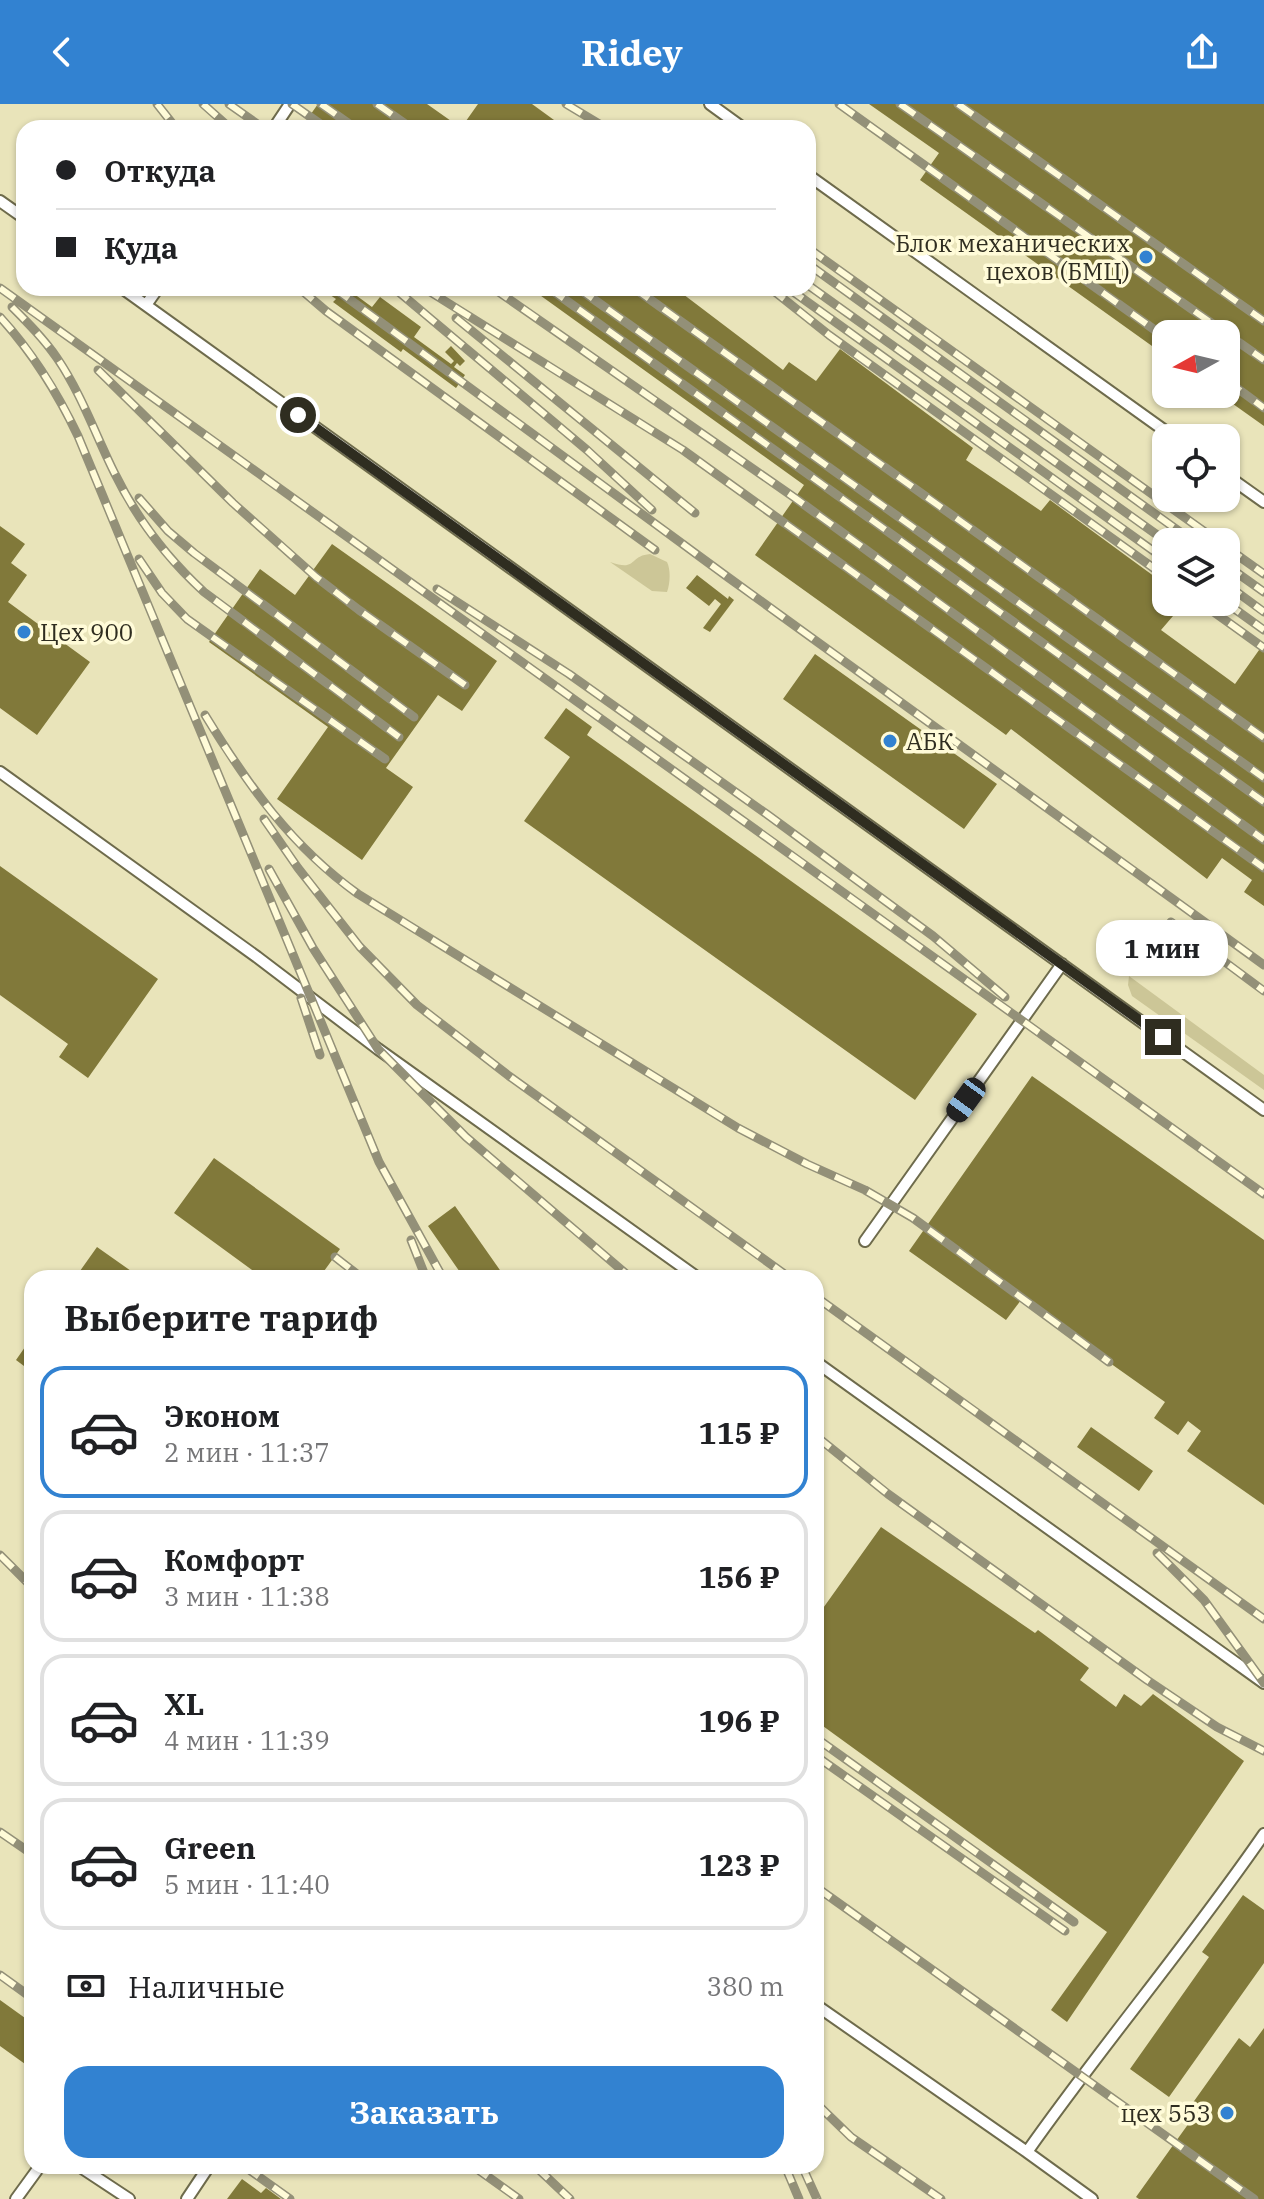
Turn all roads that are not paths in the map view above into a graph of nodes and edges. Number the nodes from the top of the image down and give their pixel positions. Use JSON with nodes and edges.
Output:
{"nodes":[{"id":1,"x":710,"y":104,"type":"edge"},
{"id":2,"x":732,"y":120,"type":"edge"},
{"id":3,"x":816,"y":181,"type":"edge"},
{"id":4,"x":133,"y":296,"type":"edge"},
{"id":5,"x":152,"y":296,"type":"edge"},
{"id":6,"x":146,"y":305,"type":"junction"},
{"id":7,"x":1155,"y":424,"type":"edge"},
{"id":8,"x":1240,"y":485,"type":"edge"},
{"id":9,"x":1264,"y":502,"type":"edge"},
{"id":10,"x":0,"y":772,"type":"edge"},
{"id":11,"x":1062,"y":964,"type":"junction"},
{"id":12,"x":1264,"y":1110,"type":"edge"},
{"id":13,"x":865,"y":1241,"type":"dead end"},
{"id":14,"x":687,"y":1270,"type":"edge"},
{"id":15,"x":824,"y":1368,"type":"edge"},
{"id":16,"x":1264,"y":1683,"type":"edge"},
{"id":17,"x":1264,"y":1834,"type":"edge"},
{"id":18,"x":824,"y":2011,"type":"edge"},
{"id":19,"x":1027,"y":2152,"type":"junction"},
{"id":20,"x":34,"y":2174,"type":"edge"},
{"id":21,"x":91,"y":2174,"type":"edge"},
{"id":22,"x":204,"y":2174,"type":"edge"},
{"id":23,"x":16,"y":2199,"type":"edge"},
{"id":24,"x":129,"y":2199,"type":"edge"},
{"id":25,"x":187,"y":2199,"type":"edge"},
{"id":26,"x":1092,"y":2199,"type":"edge"}],
"edges":[{"from":1,"to":2,"type":"lane"},
{"from":3,"to":7,"type":"lane"},
{"from":4,"to":6,"type":"lane"},
{"from":5,"to":6,"type":"lane"},
{"from":6,"to":11,"type":"lane"},
{"from":8,"to":9,"type":"lane"},
{"from":10,"to":14,"type":"lane"},
{"from":11,"to":12,"type":"lane"},
{"from":11,"to":13,"type":"lane"},
{"from":15,"to":16,"type":"lane"},
{"from":17,"to":19,"type":"lane"},
{"from":18,"to":19,"type":"lane"},
{"from":19,"to":26,"type":"lane"},
{"from":20,"to":23,"type":"lane"},
{"from":21,"to":24,"type":"lane"},
{"from":22,"to":25,"type":"lane"}]}
